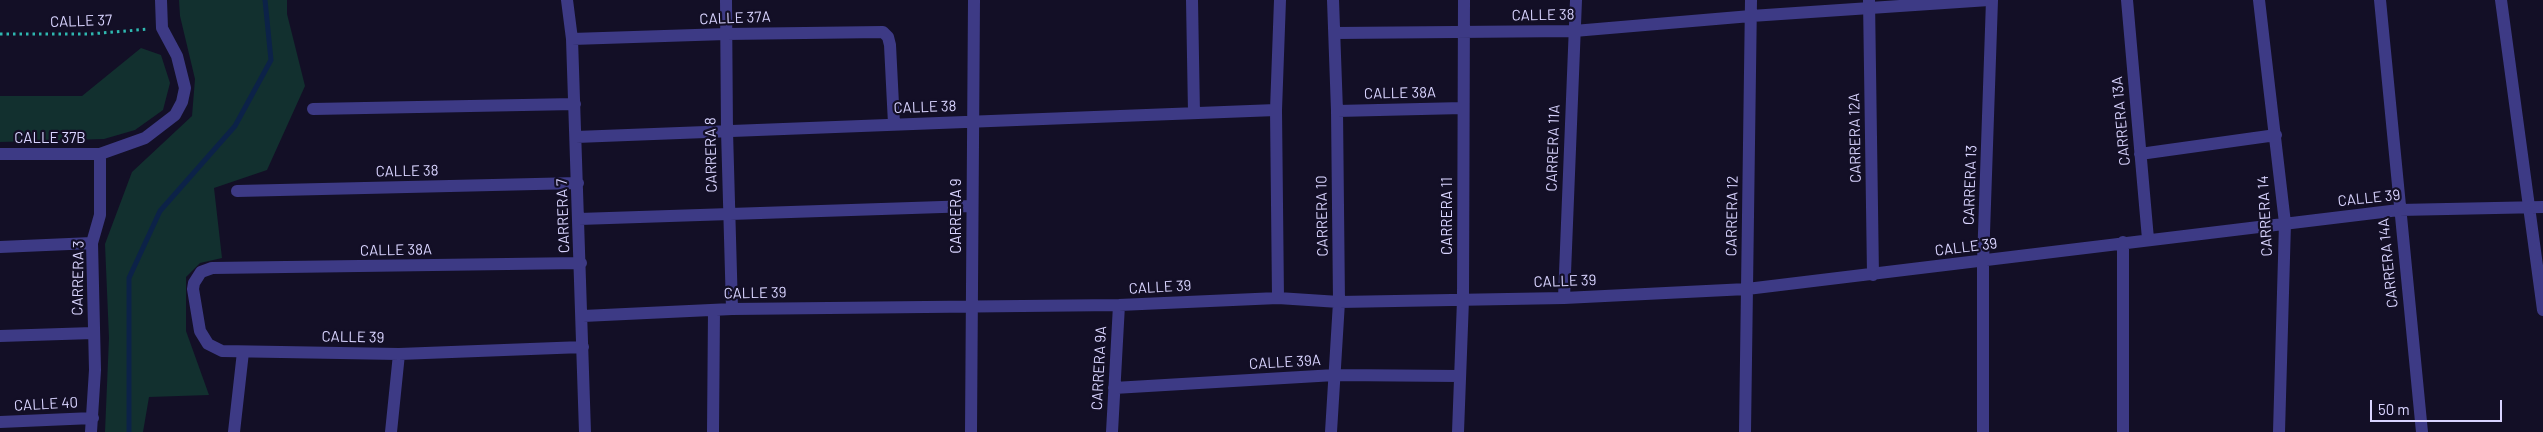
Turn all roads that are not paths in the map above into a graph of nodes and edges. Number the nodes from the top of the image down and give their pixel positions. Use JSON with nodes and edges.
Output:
{"nodes":[{"id":1,"x":160,"y":0,"type":"edge"},
{"id":2,"x":567,"y":0,"type":"edge"},
{"id":3,"x":726,"y":0,"type":"edge"},
{"id":4,"x":974,"y":0,"type":"edge"},
{"id":5,"x":1192,"y":0,"type":"edge"},
{"id":6,"x":1280,"y":0,"type":"edge"},
{"id":7,"x":1333,"y":0,"type":"edge"},
{"id":8,"x":1464,"y":0,"type":"edge"},
{"id":9,"x":1576,"y":0,"type":"edge"},
{"id":10,"x":1751,"y":0,"type":"edge"},
{"id":11,"x":1991,"y":0,"type":"edge"},
{"id":12,"x":2127,"y":0,"type":"edge"},
{"id":13,"x":2259,"y":0,"type":"edge"},
{"id":14,"x":2380,"y":0,"type":"edge"},
{"id":15,"x":2501,"y":0,"type":"edge"},
{"id":16,"x":1869,"y":4,"type":"edge"},
{"id":17,"x":1751,"y":16,"type":"junction"},
{"id":18,"x":1574,"y":31,"type":"junction"},
{"id":19,"x":1336,"y":32,"type":"junction"},
{"id":20,"x":1464,"y":32,"type":"junction"},
{"id":21,"x":726,"y":34,"type":"junction"},
{"id":22,"x":572,"y":39,"type":"junction"},
{"id":23,"x":575,"y":104,"type":"junction"},
{"id":24,"x":1463,"y":108,"type":"junction"},
{"id":25,"x":313,"y":109,"type":"dead end"},
{"id":26,"x":1276,"y":110,"type":"junction"},
{"id":27,"x":1337,"y":111,"type":"junction"},
{"id":28,"x":1194,"y":113,"type":"junction"},
{"id":29,"x":973,"y":121,"type":"junction"},
{"id":30,"x":894,"y":124,"type":"junction"},
{"id":31,"x":726,"y":131,"type":"junction"},
{"id":32,"x":2276,"y":135,"type":"junction"},
{"id":33,"x":576,"y":137,"type":"junction"},
{"id":34,"x":0,"y":154,"type":"edge"},
{"id":35,"x":100,"y":154,"type":"junction"},
{"id":36,"x":2140,"y":154,"type":"junction"},
{"id":37,"x":578,"y":183,"type":"junction"},
{"id":38,"x":238,"y":191,"type":"dead end"},
{"id":39,"x":972,"y":206,"type":"junction"},
{"id":40,"x":2543,"y":207,"type":"edge"},
{"id":41,"x":2528,"y":208,"type":"junction"},
{"id":42,"x":2399,"y":210,"type":"junction"},
{"id":43,"x":729,"y":213,"type":"junction"},
{"id":44,"x":579,"y":219,"type":"junction"},
{"id":45,"x":2285,"y":223,"type":"junction"},
{"id":46,"x":2148,"y":240,"type":"junction"},
{"id":47,"x":2124,"y":242,"type":"junction"},
{"id":48,"x":92,"y":243,"type":"junction"},
{"id":49,"x":0,"y":248,"type":"edge"},
{"id":50,"x":1984,"y":262,"type":"junction"},
{"id":51,"x":581,"y":264,"type":"junction"},
{"id":52,"x":212,"y":268,"type":"joint"},
{"id":53,"x":1873,"y":275,"type":"junction"},
{"id":54,"x":1747,"y":289,"type":"junction"},
{"id":55,"x":1278,"y":298,"type":"junction"},
{"id":56,"x":1564,"y":298,"type":"junction"},
{"id":57,"x":1463,"y":300,"type":"junction"},
{"id":58,"x":1339,"y":302,"type":"junction"},
{"id":59,"x":1119,"y":305,"type":"junction"},
{"id":60,"x":972,"y":306,"type":"junction"},
{"id":61,"x":732,"y":309,"type":"junction"},
{"id":62,"x":714,"y":310,"type":"junction"},
{"id":63,"x":2543,"y":310,"type":"edge"},
{"id":64,"x":583,"y":316,"type":"junction"},
{"id":65,"x":93,"y":332,"type":"junction"},
{"id":66,"x":0,"y":336,"type":"edge"},
{"id":67,"x":583,"y":347,"type":"junction"},
{"id":68,"x":243,"y":352,"type":"junction"},
{"id":69,"x":399,"y":354,"type":"junction"},
{"id":70,"x":1335,"y":375,"type":"junction"},
{"id":71,"x":1459,"y":376,"type":"junction"},
{"id":72,"x":1114,"y":388,"type":"junction"},
{"id":73,"x":93,"y":418,"type":"junction"},
{"id":74,"x":0,"y":422,"type":"edge"},
{"id":75,"x":91,"y":432,"type":"edge"},
{"id":76,"x":234,"y":432,"type":"edge"},
{"id":77,"x":391,"y":432,"type":"edge"},
{"id":78,"x":585,"y":432,"type":"edge"},
{"id":79,"x":713,"y":432,"type":"edge"},
{"id":80,"x":971,"y":432,"type":"edge"},
{"id":81,"x":1112,"y":432,"type":"edge"},
{"id":82,"x":1331,"y":432,"type":"edge"},
{"id":83,"x":1458,"y":432,"type":"edge"},
{"id":84,"x":1745,"y":432,"type":"edge"},
{"id":85,"x":1983,"y":432,"type":"edge"},
{"id":86,"x":2124,"y":432,"type":"edge"},
{"id":87,"x":2279,"y":432,"type":"edge"},
{"id":88,"x":2422,"y":432,"type":"edge"}],
"edges":[{"from":1,"to":35,"type":"street"},
{"from":2,"to":22,"type":"street","name":"CARRERA 7"},
{"from":3,"to":21,"type":"street","name":"CARRERA 8"},
{"from":4,"to":29,"type":"street","name":"CARRERA 9"},
{"from":5,"to":28,"type":"street"},
{"from":6,"to":26,"type":"street"},
{"from":7,"to":19,"type":"street","name":"CARRERA 10"},
{"from":8,"to":20,"type":"street","name":"CARRERA 11"},
{"from":9,"to":18,"type":"street","name":"CARRERA 11A"},
{"from":10,"to":17,"type":"street","name":"CARRERA 12"},
{"from":11,"to":16,"type":"street","name":"CALLE 38"},
{"from":11,"to":50,"type":"street","name":"CARRERA 13"},
{"from":12,"to":36,"type":"street","name":"CARRERA 13A"},
{"from":13,"to":32,"type":"street","name":"CARRERA 14"},
{"from":14,"to":42,"type":"street","name":"CARRERA 14A"},
{"from":15,"to":41,"type":"street"},
{"from":16,"to":17,"type":"street","name":"CALLE 38"},
{"from":16,"to":53,"type":"street","name":"CARRERA 12A"},
{"from":17,"to":18,"type":"street","name":"CALLE 38"},
{"from":17,"to":54,"type":"street","name":"CARRERA 12"},
{"from":18,"to":20,"type":"street","name":"CALLE 38"},
{"from":18,"to":56,"type":"street","name":"CARRERA 11A"},
{"from":19,"to":20,"type":"street","name":"CALLE 38"},
{"from":19,"to":27,"type":"street","name":"CARRERA 10"},
{"from":20,"to":24,"type":"street","name":"CARRERA 11"},
{"from":21,"to":22,"type":"street","name":"CALLE 37A"},
{"from":21,"to":30,"type":"street","name":"CALLE 37A"},
{"from":21,"to":31,"type":"street","name":"CARRERA 8"},
{"from":22,"to":23,"type":"street","name":"CARRERA 7"},
{"from":23,"to":25,"type":"street"},
{"from":23,"to":33,"type":"street","name":"CARRERA 7"},
{"from":24,"to":27,"type":"street","name":"CALLE 38A"},
{"from":24,"to":57,"type":"street","name":"CARRERA 11"},
{"from":26,"to":28,"type":"street","name":"CALLE 38"},
{"from":26,"to":55,"type":"street"},
{"from":27,"to":58,"type":"street","name":"CARRERA 10"},
{"from":28,"to":29,"type":"street","name":"CALLE 38"},
{"from":29,"to":30,"type":"street","name":"CALLE 38"},
{"from":29,"to":39,"type":"street","name":"CARRERA 9"},
{"from":30,"to":31,"type":"street","name":"CALLE 38"},
{"from":31,"to":33,"type":"street","name":"CALLE 38"},
{"from":31,"to":43,"type":"street","name":"CARRERA 8"},
{"from":32,"to":36,"type":"street"},
{"from":32,"to":45,"type":"street","name":"CARRERA 14"},
{"from":33,"to":37,"type":"street","name":"CARRERA 7"},
{"from":34,"to":35,"type":"street","name":"CALLE 37B"},
{"from":35,"to":48,"type":"street","name":"CARRERA 3"},
{"from":36,"to":46,"type":"street","name":"CARRERA 13A"},
{"from":37,"to":38,"type":"street","name":"CALLE 38"},
{"from":37,"to":44,"type":"street","name":"CARRERA 7"},
{"from":39,"to":43,"type":"street"},
{"from":39,"to":60,"type":"street","name":"CARRERA 9"},
{"from":40,"to":41,"type":"street","name":"CALLE 39"},
{"from":41,"to":42,"type":"street","name":"CALLE 39"},
{"from":41,"to":63,"type":"street"},
{"from":42,"to":45,"type":"street","name":"CALLE 39"},
{"from":42,"to":88,"type":"street","name":"CARRERA 14A"},
{"from":43,"to":44,"type":"street"},
{"from":43,"to":61,"type":"street","name":"CARRERA 8"},
{"from":44,"to":51,"type":"street","name":"CARRERA 7"},
{"from":45,"to":46,"type":"street","name":"CALLE 39"},
{"from":45,"to":87,"type":"street","name":"CARRERA 14"},
{"from":46,"to":47,"type":"street","name":"CALLE 39"},
{"from":47,"to":50,"type":"street","name":"CALLE 39"},
{"from":47,"to":86,"type":"street"},
{"from":48,"to":49,"type":"street"},
{"from":48,"to":65,"type":"street","name":"CARRERA 3"},
{"from":50,"to":53,"type":"street","name":"CALLE 39"},
{"from":50,"to":85,"type":"street","name":"CARRERA 13"},
{"from":51,"to":52,"type":"street","name":"CALLE 38A"},
{"from":51,"to":64,"type":"street","name":"CARRERA 7"},
{"from":52,"to":68,"type":"street","name":"CALLE 39"},
{"from":53,"to":54,"type":"street","name":"CALLE 39"},
{"from":54,"to":56,"type":"street","name":"CALLE 39"},
{"from":54,"to":84,"type":"street","name":"CARRERA 12"},
{"from":55,"to":58,"type":"street","name":"CALLE 39"},
{"from":55,"to":59,"type":"street","name":"CALLE 39"},
{"from":56,"to":57,"type":"street","name":"CALLE 39"},
{"from":57,"to":58,"type":"street","name":"CALLE 39"},
{"from":57,"to":71,"type":"street","name":"CARRERA 11"},
{"from":58,"to":70,"type":"street","name":"CARRERA 10"},
{"from":59,"to":60,"type":"street","name":"CALLE 39"},
{"from":59,"to":72,"type":"street","name":"CARRERA 9A"},
{"from":60,"to":61,"type":"street","name":"CALLE 39"},
{"from":60,"to":80,"type":"street","name":"CARRERA 9"},
{"from":61,"to":62,"type":"street","name":"CALLE 39"},
{"from":62,"to":64,"type":"street","name":"CALLE 39"},
{"from":62,"to":79,"type":"street"},
{"from":64,"to":67,"type":"street","name":"CARRERA 7"},
{"from":65,"to":66,"type":"street"},
{"from":65,"to":73,"type":"street","name":"CARRERA 3"},
{"from":67,"to":69,"type":"street","name":"CALLE 39"},
{"from":67,"to":78,"type":"street","name":"CARRERA 7"},
{"from":68,"to":69,"type":"street","name":"CALLE 39"},
{"from":68,"to":76,"type":"street"},
{"from":69,"to":77,"type":"street"},
{"from":70,"to":71,"type":"street","name":"CALLE 39A"},
{"from":70,"to":72,"type":"street","name":"CALLE 39A"},
{"from":70,"to":82,"type":"street","name":"CARRERA 10"},
{"from":71,"to":83,"type":"street","name":"CARRERA 11"},
{"from":72,"to":81,"type":"street","name":"CARRERA 9A"},
{"from":73,"to":74,"type":"street","name":"CALLE 40"},
{"from":73,"to":75,"type":"street","name":"CARRERA 3"}]}
